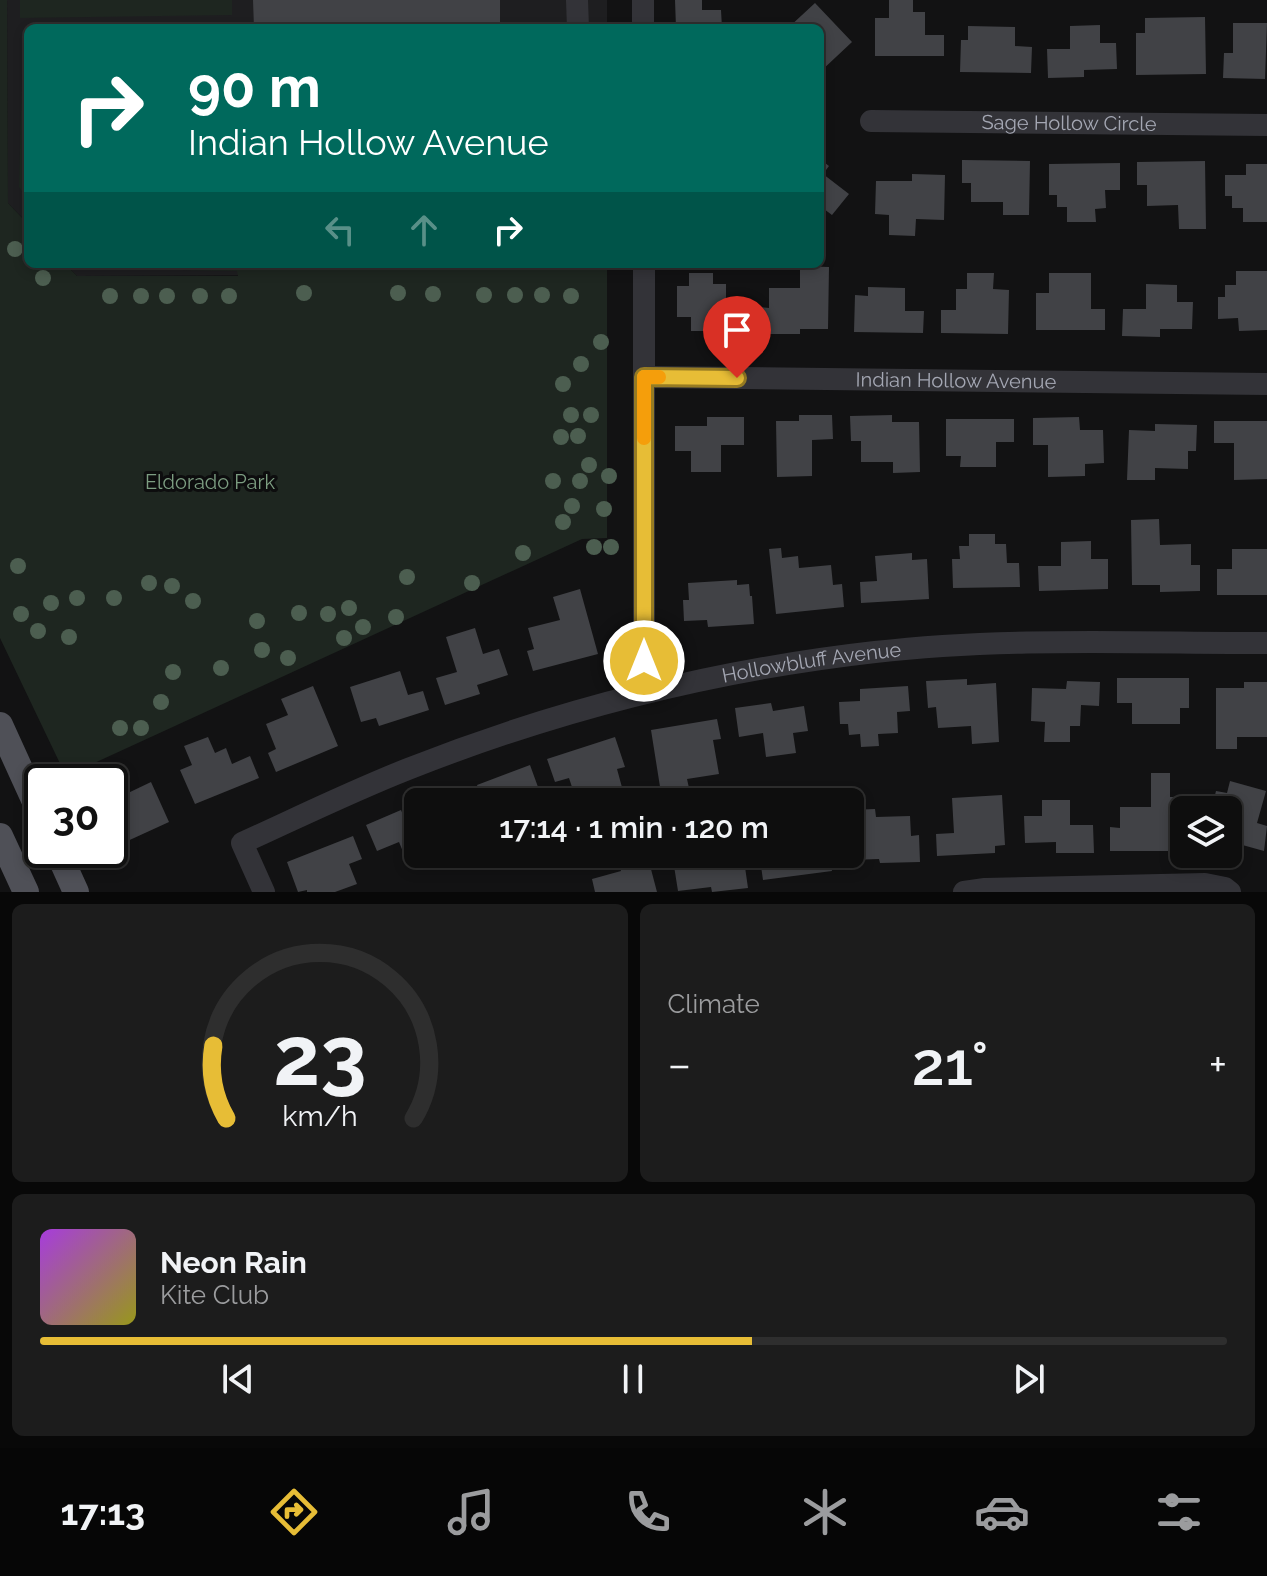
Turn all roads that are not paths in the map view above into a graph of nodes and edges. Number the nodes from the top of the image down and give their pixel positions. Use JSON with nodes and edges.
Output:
{"nodes":[{"id":1,"x":577,"y":0,"type":"edge"},
{"id":2,"x":643,"y":0,"type":"edge"},
{"id":3,"x":578,"y":24,"type":"edge"},
{"id":4,"x":643,"y":24,"type":"edge"},
{"id":5,"x":871,"y":121,"type":"dead end"},
{"id":6,"x":1267,"y":125,"type":"edge"},
{"id":7,"x":644,"y":268,"type":"edge"},
{"id":8,"x":644,"y":377,"type":"junction"},
{"id":9,"x":1267,"y":384,"type":"edge"},
{"id":10,"x":1267,"y":643,"type":"edge"},
{"id":11,"x":644,"y":693,"type":"junction"},
{"id":12,"x":0,"y":725,"type":"edge"},
{"id":13,"x":24,"y":778,"type":"edge"},
{"id":14,"x":0,"y":836,"type":"edge"},
{"id":15,"x":65,"y":868,"type":"edge"},
{"id":16,"x":26,"y":892,"type":"edge"},
{"id":17,"x":76,"y":892,"type":"edge"},
{"id":18,"x":264,"y":892,"type":"edge"},
{"id":19,"x":964,"y":892,"type":"edge"},
{"id":20,"x":1230,"y":892,"type":"edge"}],
"edges":[{"from":1,"to":3,"type":"street"},
{"from":2,"to":4,"type":"street"},
{"from":5,"to":6,"type":"street","name":"Sage Hollow Circle"},
{"from":7,"to":8,"type":"street"},
{"from":8,"to":9,"type":"street","name":"Indian Hollow Avenue"},
{"from":8,"to":11,"type":"street"},
{"from":10,"to":11,"type":"street","name":"Hollowbluff Avenue"},
{"from":11,"to":18,"type":"street","name":"Hollowbluff Avenue"},
{"from":12,"to":13,"type":"main road"},
{"from":14,"to":16,"type":"main road"},
{"from":15,"to":17,"type":"main road"},
{"from":19,"to":20,"type":"street"}]}
